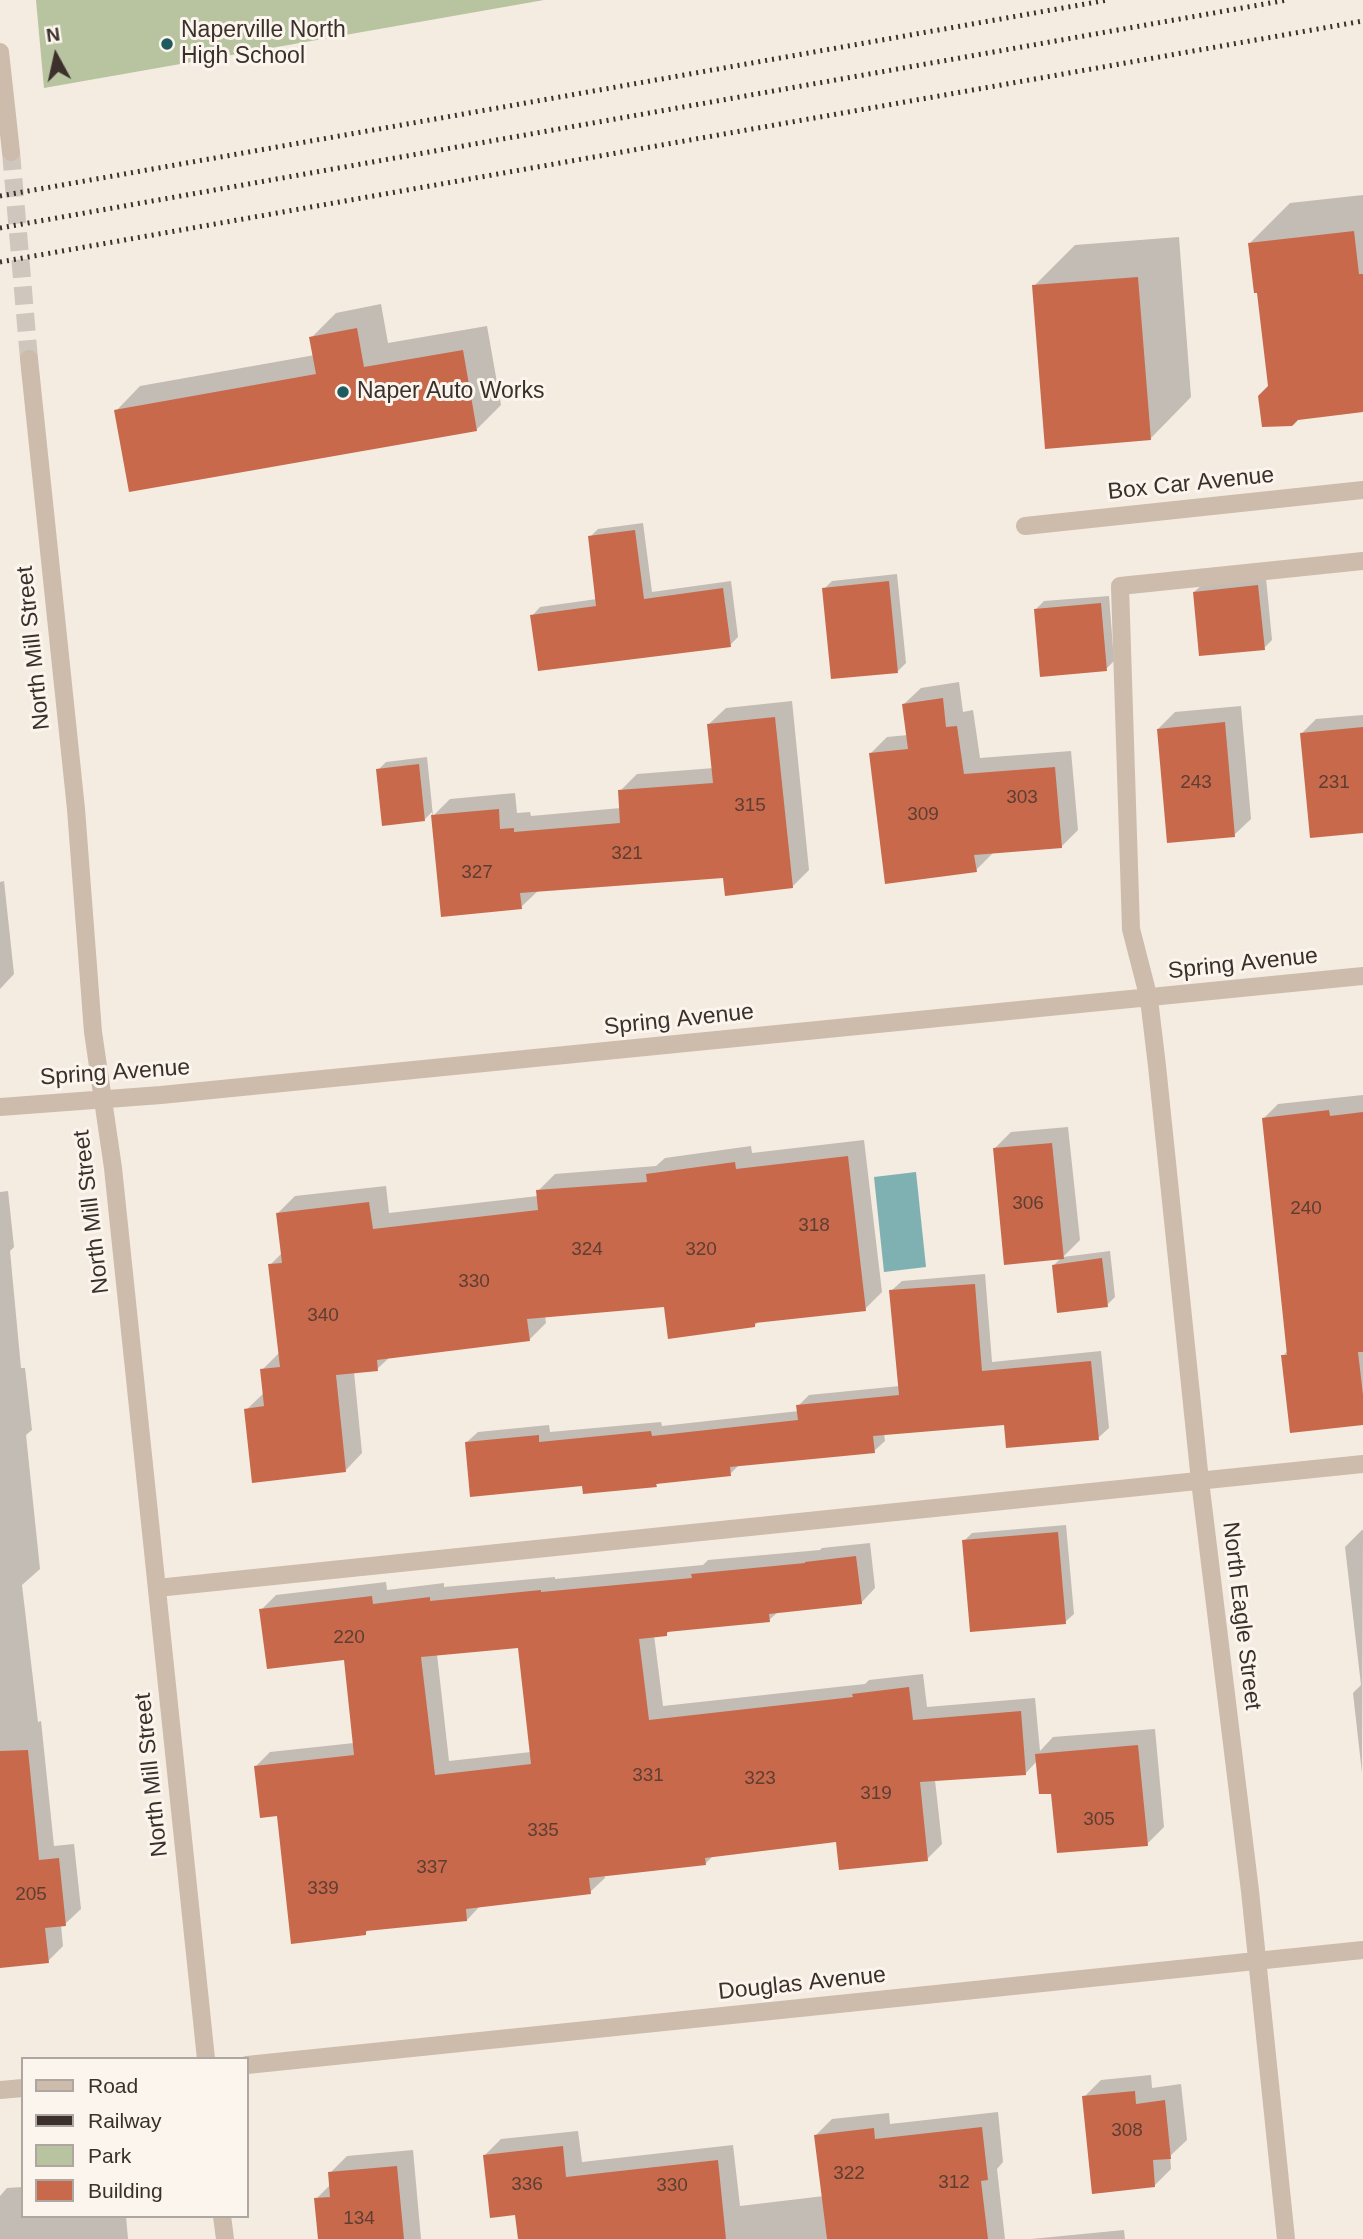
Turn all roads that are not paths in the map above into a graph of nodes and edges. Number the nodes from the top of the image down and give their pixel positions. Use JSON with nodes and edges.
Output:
{"nodes":[{"id":1,"x":0,"y":52,"type":"edge"},
{"id":2,"x":10,"y":152,"type":"tunnel mouth"},
{"id":3,"x":29,"y":359,"type":"tunnel mouth"},
{"id":4,"x":1363,"y":490,"type":"edge"},
{"id":5,"x":1025,"y":526,"type":"dead end"},
{"id":6,"x":1363,"y":561,"type":"edge"},
{"id":7,"x":1363,"y":976,"type":"edge"},
{"id":8,"x":1149,"y":999,"type":"junction"},
{"id":9,"x":103,"y":1099,"type":"junction"},
{"id":10,"x":0,"y":1107,"type":"edge"},
{"id":11,"x":1363,"y":1464,"type":"edge"},
{"id":12,"x":1200,"y":1481,"type":"junction"},
{"id":13,"x":157,"y":1588,"type":"junction"},
{"id":14,"x":1363,"y":1950,"type":"edge"},
{"id":15,"x":1258,"y":1962,"type":"junction"},
{"id":16,"x":206,"y":2057,"type":"edge"},
{"id":17,"x":248,"y":2065,"type":"edge"},
{"id":18,"x":21,"y":2088,"type":"edge"},
{"id":19,"x":0,"y":2090,"type":"edge"},
{"id":20,"x":222,"y":2218,"type":"edge"},
{"id":21,"x":225,"y":2239,"type":"edge"},
{"id":22,"x":1286,"y":2239,"type":"edge"}],
"edges":[{"from":1,"to":2,"type":"street"},
{"from":3,"to":9,"type":"street","name":"North Mill Street"},
{"from":4,"to":5,"type":"street","name":"Box Car Avenue"},
{"from":6,"to":8,"type":"street","name":"North Eagle Street"},
{"from":7,"to":8,"type":"street","name":"Spring Avenue"},
{"from":8,"to":9,"type":"street","name":"Spring Avenue"},
{"from":8,"to":12,"type":"street","name":"North Eagle Street"},
{"from":9,"to":10,"type":"street","name":"Spring Avenue"},
{"from":9,"to":13,"type":"street","name":"North Mill Street"},
{"from":11,"to":12,"type":"street"},
{"from":12,"to":13,"type":"street"},
{"from":12,"to":15,"type":"street","name":"North Eagle Street"},
{"from":13,"to":16,"type":"street","name":"North Mill Street"},
{"from":14,"to":15,"type":"street","name":"Douglas Avenue"},
{"from":15,"to":17,"type":"street","name":"Douglas Avenue"},
{"from":15,"to":22,"type":"street","name":"North Eagle Street"},
{"from":18,"to":19,"type":"street"},
{"from":20,"to":21,"type":"street"}]}
